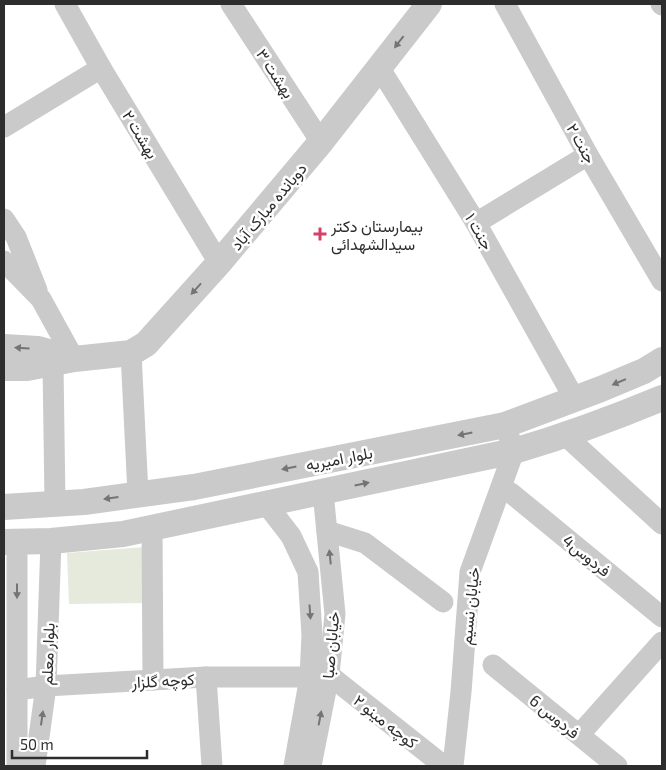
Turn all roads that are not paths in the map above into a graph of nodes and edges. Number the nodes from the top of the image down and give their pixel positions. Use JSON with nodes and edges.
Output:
{"nodes":[{"id":1,"x":65,"y":4,"type":"edge"},
{"id":2,"x":231,"y":4,"type":"edge"},
{"id":3,"x":429,"y":4,"type":"edge"},
{"id":4,"x":505,"y":4,"type":"edge"},
{"id":5,"x":379,"y":67,"type":"junction"},
{"id":6,"x":101,"y":68,"type":"junction"},
{"id":7,"x":4,"y":127,"type":"edge"},
{"id":8,"x":321,"y":142,"type":"junction"},
{"id":9,"x":588,"y":155,"type":"junction"},
{"id":10,"x":4,"y":219,"type":"edge"},
{"id":11,"x":476,"y":223,"type":"junction"},
{"id":12,"x":4,"y":261,"type":"edge"},
{"id":13,"x":219,"y":263,"type":"junction"},
{"id":14,"x":662,"y":281,"type":"edge"},
{"id":15,"x":41,"y":299,"type":"junction"},
{"id":16,"x":4,"y":347,"type":"edge"},
{"id":17,"x":131,"y":353,"type":"junction"},
{"id":18,"x":662,"y":360,"type":"edge"},
{"id":19,"x":64,"y":361,"type":"junction"},
{"id":20,"x":4,"y":368,"type":"edge"},
{"id":21,"x":574,"y":398,"type":"junction"},
{"id":22,"x":662,"y":398,"type":"edge"},
{"id":23,"x":505,"y":425,"type":"junction"},
{"id":24,"x":566,"y":436,"type":"junction"},
{"id":25,"x":514,"y":452,"type":"junction"},
{"id":26,"x":194,"y":487,"type":"junction"},
{"id":27,"x":323,"y":492,"type":"junction"},
{"id":28,"x":511,"y":493,"type":"dead end"},
{"id":29,"x":138,"y":494,"type":"junction"},
{"id":30,"x":55,"y":504,"type":"junction"},
{"id":31,"x":267,"y":505,"type":"junction"},
{"id":32,"x":4,"y":508,"type":"edge"},
{"id":33,"x":200,"y":519,"type":"junction"},
{"id":34,"x":662,"y":524,"type":"edge"},
{"id":35,"x":152,"y":528,"type":"junction"},
{"id":36,"x":327,"y":530,"type":"junction"},
{"id":37,"x":51,"y":541,"type":"junction"},
{"id":38,"x":10,"y":542,"type":"edge"},
{"id":39,"x":443,"y":602,"type":"dead end"},
{"id":40,"x":662,"y":616,"type":"edge"},
{"id":41,"x":662,"y":642,"type":"edge"},
{"id":42,"x":493,"y":665,"type":"dead end"},
{"id":43,"x":320,"y":676,"type":"junction"},
{"id":44,"x":206,"y":677,"type":"junction"},
{"id":45,"x":153,"y":680,"type":"junction"},
{"id":46,"x":46,"y":686,"type":"junction"},
{"id":47,"x":17,"y":690,"type":"junction"},
{"id":48,"x":579,"y":735,"type":"junction"},
{"id":49,"x":17,"y":766,"type":"edge"},
{"id":50,"x":35,"y":766,"type":"edge"},
{"id":51,"x":212,"y":766,"type":"edge"},
{"id":52,"x":294,"y":766,"type":"edge"},
{"id":53,"x":311,"y":766,"type":"edge"},
{"id":54,"x":444,"y":766,"type":"edge"},
{"id":55,"x":453,"y":766,"type":"edge"},
{"id":56,"x":618,"y":766,"type":"edge"}],
"edges":[{"from":1,"to":6,"type":"street","name":"بهشت ۲"},
{"from":2,"to":8,"type":"street","name":"بهشت ۳"},
{"from":3,"to":5,"type":"street","name":"دوبانده مبارک آباد","one_way":true},
{"from":4,"to":9,"type":"street","name":"جنت ۲"},
{"from":5,"to":8,"type":"street","name":"دوبانده مبارک آباد"},
{"from":5,"to":11,"type":"street","name":"جنت ۱"},
{"from":6,"to":7,"type":"street"},
{"from":6,"to":13,"type":"street","name":"بهشت ۲"},
{"from":8,"to":13,"type":"street","name":"دوبانده مبارک آباد"},
{"from":9,"to":11,"type":"street"},
{"from":9,"to":14,"type":"street","name":"جنت ۲"},
{"from":10,"to":15,"type":"street"},
{"from":11,"to":21,"type":"street","name":"جنت ۱"},
{"from":12,"to":15,"type":"street"},
{"from":13,"to":17,"type":"street","name":"دوبانده مبارک آباد","one_way":true},
{"from":15,"to":19,"type":"street"},
{"from":19,"to":16,"type":"street","one_way":true},
{"from":17,"to":19,"type":"street"},
{"from":17,"to":29,"type":"street"},
{"from":18,"to":21,"type":"street","name":"بلوار امیریه","one_way":true},
{"from":19,"to":20,"type":"street"},
{"from":19,"to":30,"type":"street"},
{"from":21,"to":23,"type":"street","name":"بلوار امیریه"},
{"from":22,"to":24,"type":"street","name":"بلوار امیریه"},
{"from":23,"to":25,"type":"street"},
{"from":23,"to":26,"type":"street","name":"بلوار امیریه","one_way":true},
{"from":24,"to":25,"type":"street","name":"بلوار امیریه"},
{"from":24,"to":34,"type":"street"},
{"from":27,"to":25,"type":"street","name":"بلوار امیریه","one_way":true},
{"from":25,"to":55,"type":"street","name":"خیابان نسیم"},
{"from":26,"to":29,"type":"street","name":"بلوار امیریه"},
{"from":26,"to":33,"type":"street"},
{"from":27,"to":31,"type":"street","name":"بلوار امیریه"},
{"from":27,"to":36,"type":"street","name":"خیابان صبا"},
{"from":28,"to":40,"type":"street","name":"فردوس4"},
{"from":29,"to":30,"type":"street","name":"بلوار امیریه","one_way":true},
{"from":30,"to":32,"type":"street","name":"بلوار امیریه"},
{"from":31,"to":33,"type":"street","name":"بلوار امیریه"},
{"from":31,"to":43,"type":"street","name":"خیابان صبا","one_way":true},
{"from":33,"to":35,"type":"street","name":"بلوار امیریه"},
{"from":35,"to":37,"type":"street","name":"بلوار امیریه"},
{"from":35,"to":45,"type":"street"},
{"from":36,"to":39,"type":"street"},
{"from":43,"to":36,"type":"street","name":"خیابان صبا","one_way":true},
{"from":37,"to":38,"type":"street","name":"بلوار امیریه"},
{"from":37,"to":46,"type":"street","name":"بلوار معلم"},
{"from":38,"to":47,"type":"street","name":"بلوار معلم","one_way":true},
{"from":41,"to":48,"type":"street"},
{"from":42,"to":48,"type":"street","name":"فردوس 6"},
{"from":43,"to":44,"type":"street","name":"کوچه گلزار"},
{"from":43,"to":52,"type":"street","name":"خیابان صبا"},
{"from":53,"to":43,"type":"street","name":"خیابان صبا","one_way":true},
{"from":43,"to":54,"type":"street","name":"کوچه مینو ۲"},
{"from":44,"to":45,"type":"street","name":"کوچه گلزار"},
{"from":44,"to":51,"type":"street"},
{"from":45,"to":46,"type":"street","name":"کوچه گلزار"},
{"from":46,"to":47,"type":"street","name":"کوچه گلزار"},
{"from":50,"to":46,"type":"street","name":"بلوار معلم","one_way":true},
{"from":47,"to":49,"type":"street","name":"بلوار معلم"},
{"from":48,"to":56,"type":"street","name":"فردوس 6"}]}
